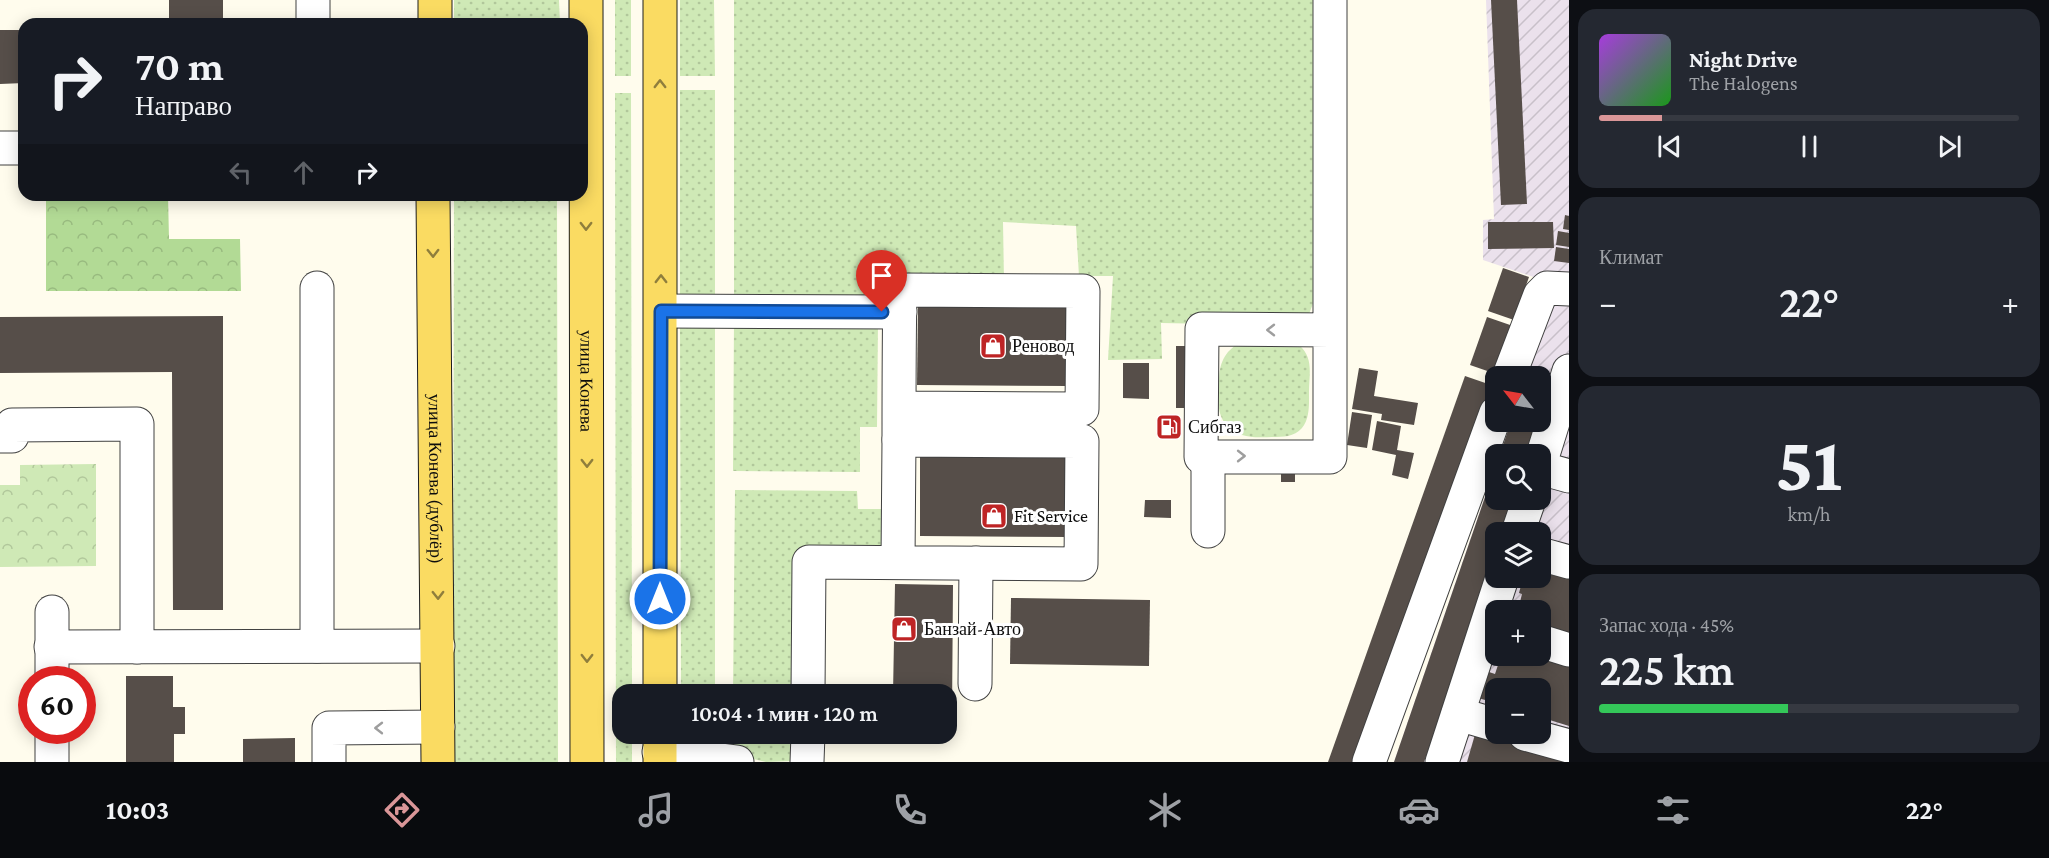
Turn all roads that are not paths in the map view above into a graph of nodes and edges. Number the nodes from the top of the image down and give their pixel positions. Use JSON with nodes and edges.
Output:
{"nodes":[{"id":1,"x":313,"y":0,"type":"edge"},
{"id":2,"x":435,"y":0,"type":"edge"},
{"id":3,"x":586,"y":0,"type":"edge"},
{"id":4,"x":660,"y":0,"type":"edge"},
{"id":5,"x":1330,"y":0,"type":"edge"},
{"id":6,"x":313,"y":18,"type":"edge"},
{"id":7,"x":435,"y":18,"type":"edge"},
{"id":8,"x":586,"y":18,"type":"edge"},
{"id":9,"x":0,"y":148,"type":"edge"},
{"id":10,"x":18,"y":148,"type":"edge"},
{"id":11,"x":433,"y":201,"type":"edge"},
{"id":12,"x":584,"y":201,"type":"edge"},
{"id":13,"x":317,"y":288,"type":"dead end"},
{"id":14,"x":1569,"y":289,"type":"edge"},
{"id":15,"x":661,"y":311,"type":"junction"},
{"id":16,"x":900,"y":312,"type":"junction"},
{"id":17,"x":1330,"y":330,"type":"junction"},
{"id":18,"x":1513,"y":366,"type":"edge"},
{"id":19,"x":1568,"y":378,"type":"edge"},
{"id":20,"x":899,"y":424,"type":"junction"},
{"id":21,"x":1489,"y":432,"type":"edge"},
{"id":22,"x":0,"y":436,"type":"edge"},
{"id":23,"x":1547,"y":444,"type":"edge"},
{"id":24,"x":1208,"y":457,"type":"junction"},
{"id":25,"x":1551,"y":470,"type":"edge"},
{"id":26,"x":1569,"y":476,"type":"edge"},
{"id":27,"x":1208,"y":531,"type":"dead end"},
{"id":28,"x":1551,"y":557,"type":"edge"},
{"id":29,"x":898,"y":562,"type":"junction"},
{"id":30,"x":1569,"y":562,"type":"edge"},
{"id":31,"x":976,"y":563,"type":"junction"},
{"id":32,"x":51,"y":612,"type":"dead end"},
{"id":33,"x":1485,"y":641,"type":"edge"},
{"id":34,"x":1551,"y":644,"type":"edge"},
{"id":35,"x":137,"y":646,"type":"junction"},
{"id":36,"x":317,"y":646,"type":"junction"},
{"id":37,"x":438,"y":646,"type":"junction"},
{"id":38,"x":51,"y":647,"type":"junction"},
{"id":39,"x":1569,"y":650,"type":"edge"},
{"id":40,"x":52,"y":666,"type":"edge"},
{"id":41,"x":660,"y":684,"type":"edge"},
{"id":42,"x":808,"y":684,"type":"edge"},
{"id":43,"x":975,"y":684,"type":"dead end"},
{"id":44,"x":1458,"y":714,"type":"junction"},
{"id":45,"x":1485,"y":722,"type":"edge"},
{"id":46,"x":438,"y":727,"type":"junction"},
{"id":47,"x":1551,"y":741,"type":"edge"},
{"id":48,"x":52,"y":744,"type":"edge"},
{"id":49,"x":808,"y":744,"type":"edge"},
{"id":50,"x":1569,"y":746,"type":"edge"},
{"id":51,"x":660,"y":749,"type":"edge"},
{"id":52,"x":52,"y":762,"type":"edge"},
{"id":53,"x":329,"y":762,"type":"edge"},
{"id":54,"x":438,"y":762,"type":"edge"},
{"id":55,"x":587,"y":762,"type":"edge"},
{"id":56,"x":737,"y":762,"type":"edge"},
{"id":57,"x":807,"y":762,"type":"edge"},
{"id":58,"x":1369,"y":762,"type":"edge"},
{"id":59,"x":1442,"y":762,"type":"edge"}],
"edges":[{"from":1,"to":6,"type":"street"},
{"from":2,"to":7,"type":"main road"},
{"from":3,"to":8,"type":"main road","name":"улица Конева"},
{"from":15,"to":4,"type":"main road","one_way":true},
{"from":5,"to":17,"type":"street"},
{"from":9,"to":10,"type":"street"},
{"from":11,"to":37,"type":"main road","name":"улица Конева (дублёр)","one_way":true},
{"from":12,"to":55,"type":"main road","name":"улица Конева","one_way":true},
{"from":13,"to":36,"type":"street"},
{"from":14,"to":18,"type":"street"},
{"from":15,"to":16,"type":"street"},
{"from":15,"to":41,"type":"main road"},
{"from":16,"to":20,"type":"street"},
{"from":16,"to":20,"type":"street"},
{"from":24,"to":17,"type":"street","one_way":true},
{"from":17,"to":24,"type":"street","one_way":true},
{"from":19,"to":23,"type":"street"},
{"from":20,"to":29,"type":"street"},
{"from":20,"to":31,"type":"street"},
{"from":21,"to":58,"type":"street"},
{"from":22,"to":35,"type":"street"},
{"from":24,"to":27,"type":"street"},
{"from":25,"to":26,"type":"street"},
{"from":28,"to":30,"type":"street"},
{"from":29,"to":31,"type":"street"},
{"from":29,"to":42,"type":"street"},
{"from":31,"to":43,"type":"street"},
{"from":32,"to":38,"type":"street"},
{"from":33,"to":44,"type":"street"},
{"from":34,"to":39,"type":"street"},
{"from":35,"to":36,"type":"street"},
{"from":35,"to":38,"type":"street"},
{"from":36,"to":37,"type":"street"},
{"from":37,"to":46,"type":"main road","name":"улица Конева (дублёр)"},
{"from":38,"to":40,"type":"street"},
{"from":44,"to":45,"type":"street"},
{"from":44,"to":59,"type":"street"},
{"from":46,"to":53,"type":"street","one_way":true},
{"from":46,"to":54,"type":"main road","name":"улица Конева (дублёр)"},
{"from":47,"to":50,"type":"street"},
{"from":48,"to":52,"type":"street"},
{"from":49,"to":57,"type":"street"},
{"from":51,"to":56,"type":"street"}]}
